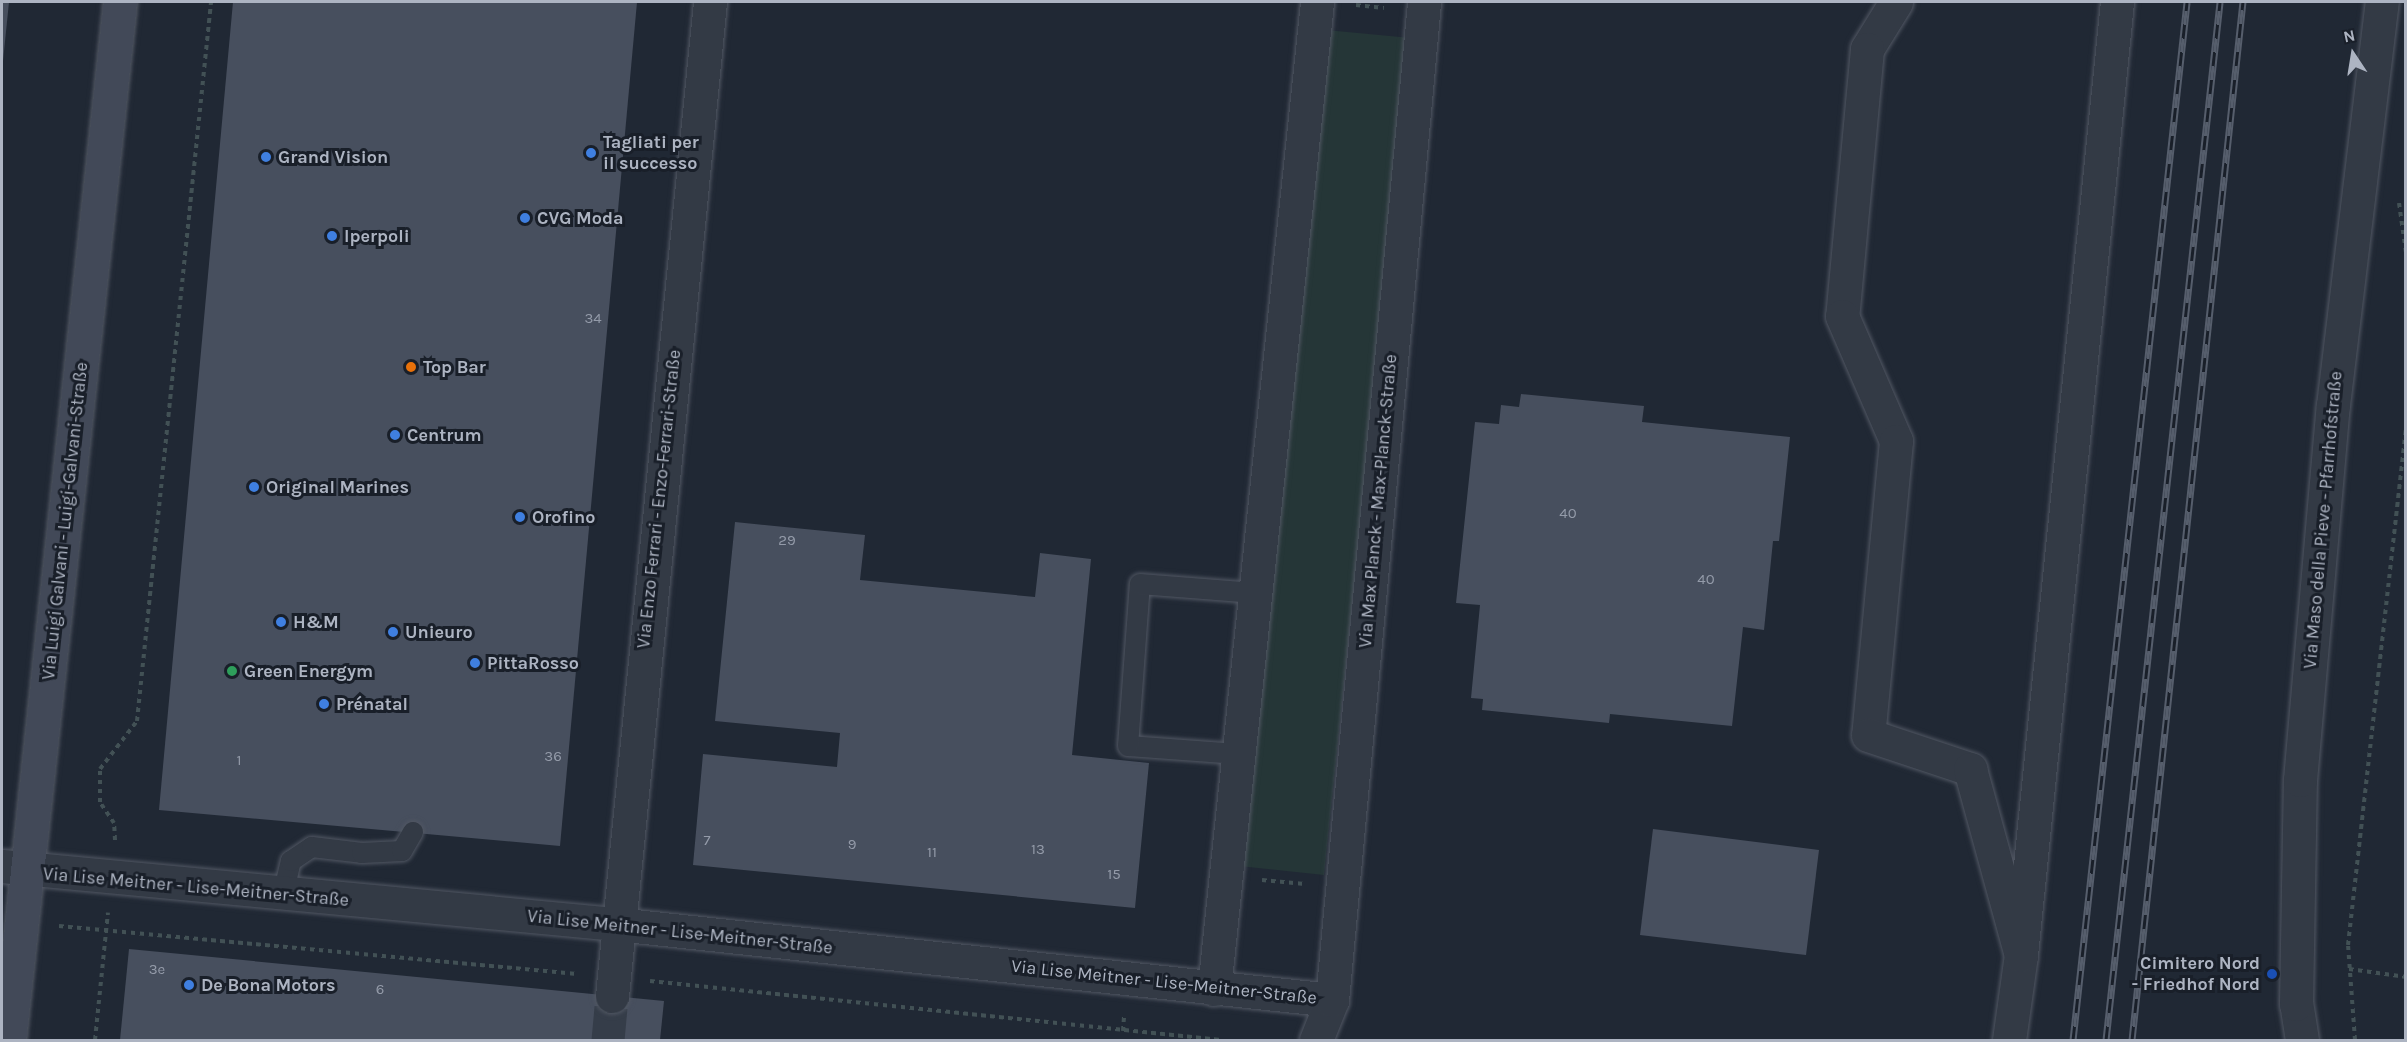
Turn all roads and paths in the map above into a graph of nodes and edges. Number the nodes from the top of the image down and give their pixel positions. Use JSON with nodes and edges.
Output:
{"nodes":[{"id":1,"x":120,"y":2,"type":"edge"},
{"id":2,"x":211,"y":2,"type":"edge"},
{"id":3,"x":710,"y":2,"type":"edge"},
{"id":4,"x":1317,"y":2,"type":"edge"},
{"id":5,"x":1424,"y":2,"type":"edge"},
{"id":6,"x":1896,"y":2,"type":"edge"},
{"id":7,"x":2117,"y":2,"type":"edge"},
{"id":8,"x":2382,"y":2,"type":"edge"},
{"id":9,"x":2399,"y":206,"type":"dead end"},
{"id":10,"x":2406,"y":253,"type":"edge"},
{"id":11,"x":2406,"y":428,"type":"edge"},
{"id":12,"x":1255,"y":593,"type":"junction"},
{"id":13,"x":1238,"y":754,"type":"junction"},
{"id":14,"x":413,"y":832,"type":"dead end"},
{"id":15,"x":14,"y":869,"type":"edge"},
{"id":16,"x":1226,"y":876,"type":"junction"},
{"id":17,"x":111,"y":879,"type":"junction"},
{"id":18,"x":1343,"y":888,"type":"junction"},
{"id":19,"x":283,"y":894,"type":"junction"},
{"id":20,"x":616,"y":924,"type":"junction"},
{"id":21,"x":2021,"y":956,"type":"junction"},
{"id":22,"x":2349,"y":969,"type":"junction"},
{"id":23,"x":2406,"y":976,"type":"edge"},
{"id":24,"x":9,"y":979,"type":"edge"},
{"id":25,"x":1214,"y":989,"type":"junction"},
{"id":26,"x":612,"y":996,"type":"tunnel mouth"},
{"id":27,"x":1332,"y":1000,"type":"junction"},
{"id":28,"x":2301,"y":1040,"type":"edge"},
{"id":29,"x":9,"y":1041,"type":"edge"},
{"id":30,"x":95,"y":1041,"type":"edge"},
{"id":31,"x":1316,"y":1041,"type":"edge"},
{"id":32,"x":2008,"y":1041,"type":"edge"},
{"id":33,"x":2355,"y":1041,"type":"edge"}],
"edges":[{"from":1,"to":15,"type":"main road","name":"Via Luigi Galvani - Luigi-Galvani-Straße"},
{"from":2,"to":17,"type":"path"},
{"from":3,"to":20,"type":"street","name":"Via Enzo Ferrari - Enzo-Ferrari-Straße"},
{"from":4,"to":12,"type":"street"},
{"from":5,"to":18,"type":"street","name":"Via Max Planck - Max-Planck-Straße"},
{"from":6,"to":21,"type":"street"},
{"from":7,"to":21,"type":"street"},
{"from":8,"to":28,"type":"street","name":"Via Maso della Pieve - Pfarrhofstraße"},
{"from":9,"to":10,"type":"path"},
{"from":11,"to":22,"type":"path"},
{"from":12,"to":13,"type":"street"},
{"from":12,"to":13,"type":"lane"},
{"from":13,"to":16,"type":"street"},
{"from":14,"to":19,"type":"lane"},
{"from":15,"to":17,"type":"street","name":"Via Lise Meitner - Lise-Meitner-Straße"},
{"from":15,"to":24,"type":"main road","name":"Via Luigi Galvani - Luigi-Galvani-Straße"},
{"from":16,"to":18,"type":"path"},
{"from":16,"to":25,"type":"street"},
{"from":17,"to":19,"type":"street","name":"Via Lise Meitner - Lise-Meitner-Straße"},
{"from":17,"to":30,"type":"path"},
{"from":18,"to":27,"type":"street","name":"Via Max Planck - Max-Planck-Straße"},
{"from":19,"to":20,"type":"street","name":"Via Lise Meitner - Lise-Meitner-Straße"},
{"from":20,"to":25,"type":"street","name":"Via Lise Meitner - Lise-Meitner-Straße"},
{"from":20,"to":26,"type":"street","name":"Via Enzo Ferrari - Enzo-Ferrari-Straße"},
{"from":21,"to":32,"type":"street"},
{"from":22,"to":23,"type":"path"},
{"from":22,"to":33,"type":"path"},
{"from":24,"to":29,"type":"main road","name":"Via Luigi Galvani - Luigi-Galvani-Straße"},
{"from":25,"to":27,"type":"street","name":"Via Lise Meitner - Lise-Meitner-Straße"},
{"from":27,"to":31,"type":"street","name":"Via Max Planck - Max-Planck-Straße"}]}
